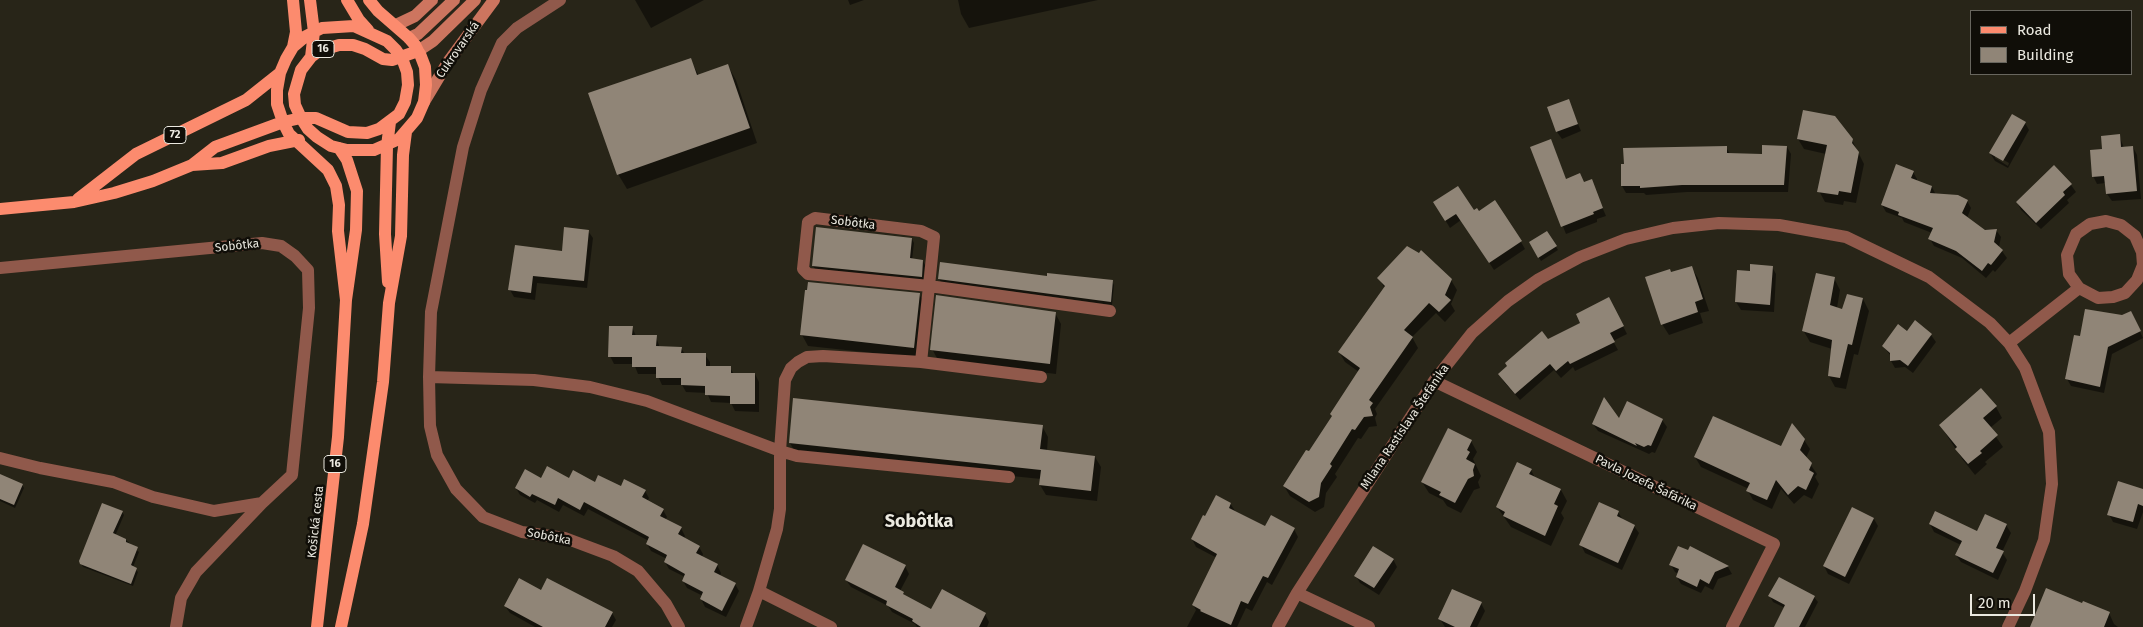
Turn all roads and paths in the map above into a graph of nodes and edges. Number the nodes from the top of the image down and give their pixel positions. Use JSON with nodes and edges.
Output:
{"nodes":[{"id":1,"x":293,"y":0,"type":"edge"},
{"id":2,"x":310,"y":0,"type":"edge"},
{"id":3,"x":347,"y":0,"type":"edge"},
{"id":4,"x":369,"y":0,"type":"edge"},
{"id":5,"x":432,"y":0,"type":"edge"},
{"id":6,"x":454,"y":0,"type":"edge"},
{"id":7,"x":475,"y":0,"type":"edge"},
{"id":8,"x":494,"y":0,"type":"edge"},
{"id":9,"x":560,"y":0,"type":"edge"},
{"id":10,"x":396,"y":24,"type":"junction"},
{"id":11,"x":314,"y":32,"type":"junction"},
{"id":12,"x":370,"y":32,"type":"junction"},
{"id":13,"x":409,"y":38,"type":"junction"},
{"id":14,"x":387,"y":41,"type":"junction"},
{"id":15,"x":293,"y":47,"type":"junction"},
{"id":16,"x":418,"y":51,"type":"junction"},
{"id":17,"x":311,"y":57,"type":"junction"},
{"id":18,"x":401,"y":58,"type":"junction"},
{"id":19,"x":280,"y":73,"type":"junction"},
{"id":20,"x":424,"y":102,"type":"junction"},
{"id":21,"x":301,"y":118,"type":"junction"},
{"id":22,"x":283,"y":122,"type":"junction"},
{"id":23,"x":390,"y":122,"type":"junction"},
{"id":24,"x":406,"y":132,"type":"junction"},
{"id":25,"x":317,"y":137,"type":"junction"},
{"id":26,"x":294,"y":140,"type":"junction"},
{"id":27,"x":386,"y":146,"type":"junction"},
{"id":28,"x":339,"y":148,"type":"junction"},
{"id":29,"x":192,"y":165,"type":"junction"},
{"id":30,"x":74,"y":202,"type":"junction"},
{"id":31,"x":0,"y":209,"type":"edge"},
{"id":32,"x":0,"y":268,"type":"edge"},
{"id":33,"x":929,"y":286,"type":"junction"},
{"id":34,"x":2079,"y":288,"type":"junction"},
{"id":35,"x":346,"y":300,"type":"junction"},
{"id":36,"x":389,"y":304,"type":"junction"},
{"id":37,"x":1110,"y":311,"type":"dead end"},
{"id":38,"x":2009,"y":343,"type":"junction"},
{"id":39,"x":921,"y":362,"type":"junction"},
{"id":40,"x":429,"y":377,"type":"junction"},
{"id":41,"x":1041,"y":377,"type":"dead end"},
{"id":42,"x":1434,"y":381,"type":"junction"},
{"id":43,"x":780,"y":452,"type":"junction"},
{"id":44,"x":0,"y":458,"type":"edge"},
{"id":45,"x":1009,"y":477,"type":"dead end"},
{"id":46,"x":262,"y":503,"type":"junction"},
{"id":47,"x":759,"y":591,"type":"junction"},
{"id":48,"x":1296,"y":593,"type":"junction"},
{"id":49,"x":176,"y":627,"type":"edge"},
{"id":50,"x":317,"y":627,"type":"edge"},
{"id":51,"x":341,"y":627,"type":"edge"},
{"id":52,"x":679,"y":627,"type":"edge"},
{"id":53,"x":746,"y":627,"type":"edge"},
{"id":54,"x":831,"y":627,"type":"edge"},
{"id":55,"x":1278,"y":627,"type":"edge"},
{"id":56,"x":1369,"y":627,"type":"edge"},
{"id":57,"x":1732,"y":627,"type":"edge"},
{"id":58,"x":2008,"y":627,"type":"edge"}],
"edges":[{"from":1,"to":15,"type":"main road","name":"Košická cesta","number":"16"},
{"from":2,"to":11,"type":"main road","name":"Košická cesta","number":"16"},
{"from":3,"to":12,"type":"main road","name":"Košická cesta","number":"16"},
{"from":4,"to":10,"type":"main road","name":"Košická cesta","number":"16"},
{"from":5,"to":10,"type":"main road"},
{"from":6,"to":13,"type":"main road"},
{"from":7,"to":16,"type":"main road","name":"Cukrovarská"},
{"from":8,"to":20,"type":"main road","name":"Cukrovarská"},
{"from":9,"to":40,"type":"street","name":"Sobôtka"},
{"from":10,"to":13,"type":"main road","name":"Košická cesta","number":"16"},
{"from":11,"to":12,"type":"main road","name":"Košická cesta","number":"16"},
{"from":11,"to":15,"type":"main road","name":"Košická cesta","number":"16"},
{"from":11,"to":17,"type":"main road","name":"Košická cesta","number":"16"},
{"from":12,"to":14,"type":"main road","name":"Košická cesta","number":"16"},
{"from":13,"to":14,"type":"main road"},
{"from":13,"to":16,"type":"main road","name":"Košická cesta","number":"16"},
{"from":14,"to":18,"type":"main road","name":"Košická cesta","number":"16"},
{"from":15,"to":19,"type":"main road","name":"Košická cesta","number":"16"},
{"from":16,"to":18,"type":"main road","number":"16"},
{"from":16,"to":20,"type":"main road","name":"Košická cesta","number":"16"},
{"from":17,"to":18,"type":"main road","number":"16"},
{"from":17,"to":21,"type":"main road","name":"Košická cesta","number":"16"},
{"from":18,"to":23,"type":"main road","name":"Košická cesta","number":"16"},
{"from":19,"to":22,"type":"main road","name":"Košická cesta","number":"16"},
{"from":19,"to":30,"type":"main road","number":"72"},
{"from":20,"to":24,"type":"main road","name":"Košická cesta","number":"16"},
{"from":21,"to":22,"type":"main road","name":"Košická cesta","number":"16"},
{"from":21,"to":23,"type":"main road","name":"Košická cesta","number":"16"},
{"from":21,"to":25,"type":"main road","name":"Košická cesta","number":"16"},
{"from":22,"to":26,"type":"main road","name":"Košická cesta","number":"16"},
{"from":22,"to":29,"type":"main road"},
{"from":23,"to":27,"type":"main road","name":"Košická cesta","number":"16"},
{"from":24,"to":27,"type":"main road","name":"Košická cesta","number":"16"},
{"from":24,"to":36,"type":"main road","name":"Košická cesta","number":"16"},
{"from":25,"to":26,"type":"main road"},
{"from":25,"to":28,"type":"main road","name":"Košická cesta","number":"16"},
{"from":26,"to":29,"type":"main road"},
{"from":26,"to":35,"type":"main road","name":"Košická cesta","number":"16"},
{"from":27,"to":28,"type":"main road","name":"Košická cesta","number":"16"},
{"from":27,"to":36,"type":"main road","name":"Košická cesta","number":"16"},
{"from":28,"to":35,"type":"main road","name":"Košická cesta","number":"16"},
{"from":29,"to":30,"type":"main road"},
{"from":30,"to":31,"type":"main road"},
{"from":32,"to":46,"type":"street","name":"Sobôtka"},
{"from":33,"to":33,"type":"street","name":"Sobôtka"},
{"from":33,"to":37,"type":"street","name":"Sobôtka"},
{"from":33,"to":39,"type":"street","name":"Sobôtka"},
{"from":34,"to":34,"type":"street"},
{"from":34,"to":38,"type":"street"},
{"from":35,"to":50,"type":"main road","name":"Košická cesta","number":"16"},
{"from":36,"to":51,"type":"main road","name":"Košická cesta","number":"16"},
{"from":38,"to":42,"type":"street","name":"Milana Rastislava Štefánika"},
{"from":38,"to":58,"type":"street","name":"Milana Rastislava Štefánika"},
{"from":39,"to":41,"type":"street"},
{"from":39,"to":43,"type":"street"},
{"from":40,"to":43,"type":"street"},
{"from":40,"to":52,"type":"street","name":"Sobôtka"},
{"from":42,"to":48,"type":"street","name":"Milana Rastislava Štefánika"},
{"from":42,"to":57,"type":"street","name":"Pavla Jozefa Šafárika"},
{"from":43,"to":45,"type":"street"},
{"from":43,"to":47,"type":"street"},
{"from":44,"to":46,"type":"street"},
{"from":46,"to":49,"type":"street","name":"Sobôtka"},
{"from":47,"to":53,"type":"street"},
{"from":47,"to":54,"type":"street"},
{"from":48,"to":55,"type":"street","name":"Milana Rastislava Štefánika"},
{"from":48,"to":56,"type":"street"}]}
